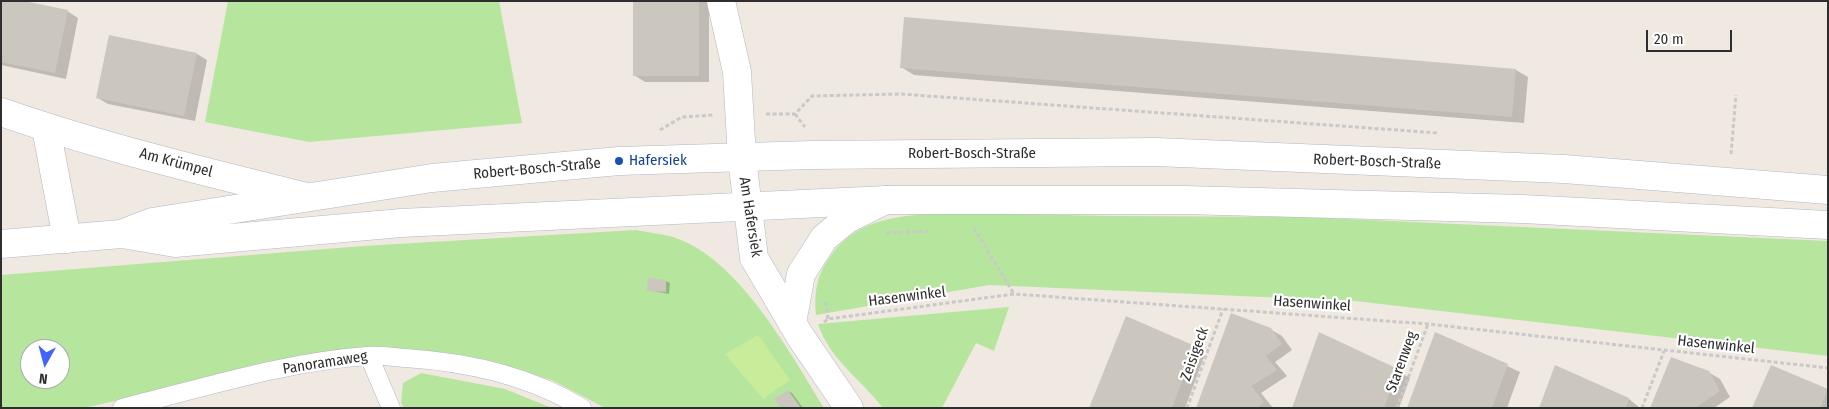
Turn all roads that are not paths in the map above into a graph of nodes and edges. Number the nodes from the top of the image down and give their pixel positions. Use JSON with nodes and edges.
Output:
{"nodes":[{"id":1,"x":720,"y":1,"type":"edge"},
{"id":2,"x":1,"y":112,"type":"edge"},
{"id":3,"x":46,"y":128,"type":"junction"},
{"id":4,"x":742,"y":158,"type":"junction"},
{"id":5,"x":1828,"y":190,"type":"edge"},
{"id":6,"x":306,"y":197,"type":"junction"},
{"id":7,"x":886,"y":200,"type":"junction"},
{"id":8,"x":746,"y":206,"type":"junction"},
{"id":9,"x":1828,"y":225,"type":"edge"},
{"id":10,"x":122,"y":234,"type":"junction"},
{"id":11,"x":67,"y":239,"type":"junction"},
{"id":12,"x":1,"y":244,"type":"edge"},
{"id":13,"x":796,"y":330,"type":"junction"},
{"id":14,"x":369,"y":356,"type":"junction"},
{"id":15,"x":122,"y":408,"type":"edge"},
{"id":16,"x":391,"y":408,"type":"edge"},
{"id":17,"x":582,"y":408,"type":"edge"},
{"id":18,"x":849,"y":408,"type":"edge"}],
"edges":[{"from":1,"to":4,"type":"main road","name":"Am Hafersiek"},
{"from":2,"to":3,"type":"main road","name":"Am Krümpel"},
{"from":3,"to":6,"type":"main road","name":"Am Krümpel"},
{"from":3,"to":11,"type":"main road"},
{"from":4,"to":5,"type":"main road","name":"Robert-Bosch-Straße"},
{"from":4,"to":6,"type":"main road","name":"Robert-Bosch-Straße"},
{"from":4,"to":8,"type":"main road","name":"Am Hafersiek"},
{"from":6,"to":10,"type":"main road","name":"Robert-Bosch-Straße"},
{"from":7,"to":8,"type":"main road","name":"Robert-Bosch-Straße"},
{"from":7,"to":9,"type":"main road","name":"Robert-Bosch-Straße"},
{"from":7,"to":13,"type":"main road"},
{"from":8,"to":10,"type":"main road","name":"Robert-Bosch-Straße"},
{"from":8,"to":13,"type":"main road","name":"Am Hafersiek"},
{"from":10,"to":11,"type":"main road","name":"Robert-Bosch-Straße"},
{"from":11,"to":12,"type":"main road","name":"Robert-Bosch-Straße"},
{"from":13,"to":18,"type":"main road","name":"Am Hafersiek"},
{"from":14,"to":15,"type":"lane","name":"Panoramaweg"},
{"from":14,"to":16,"type":"lane"},
{"from":14,"to":17,"type":"lane","name":"Panoramaweg"}]}
